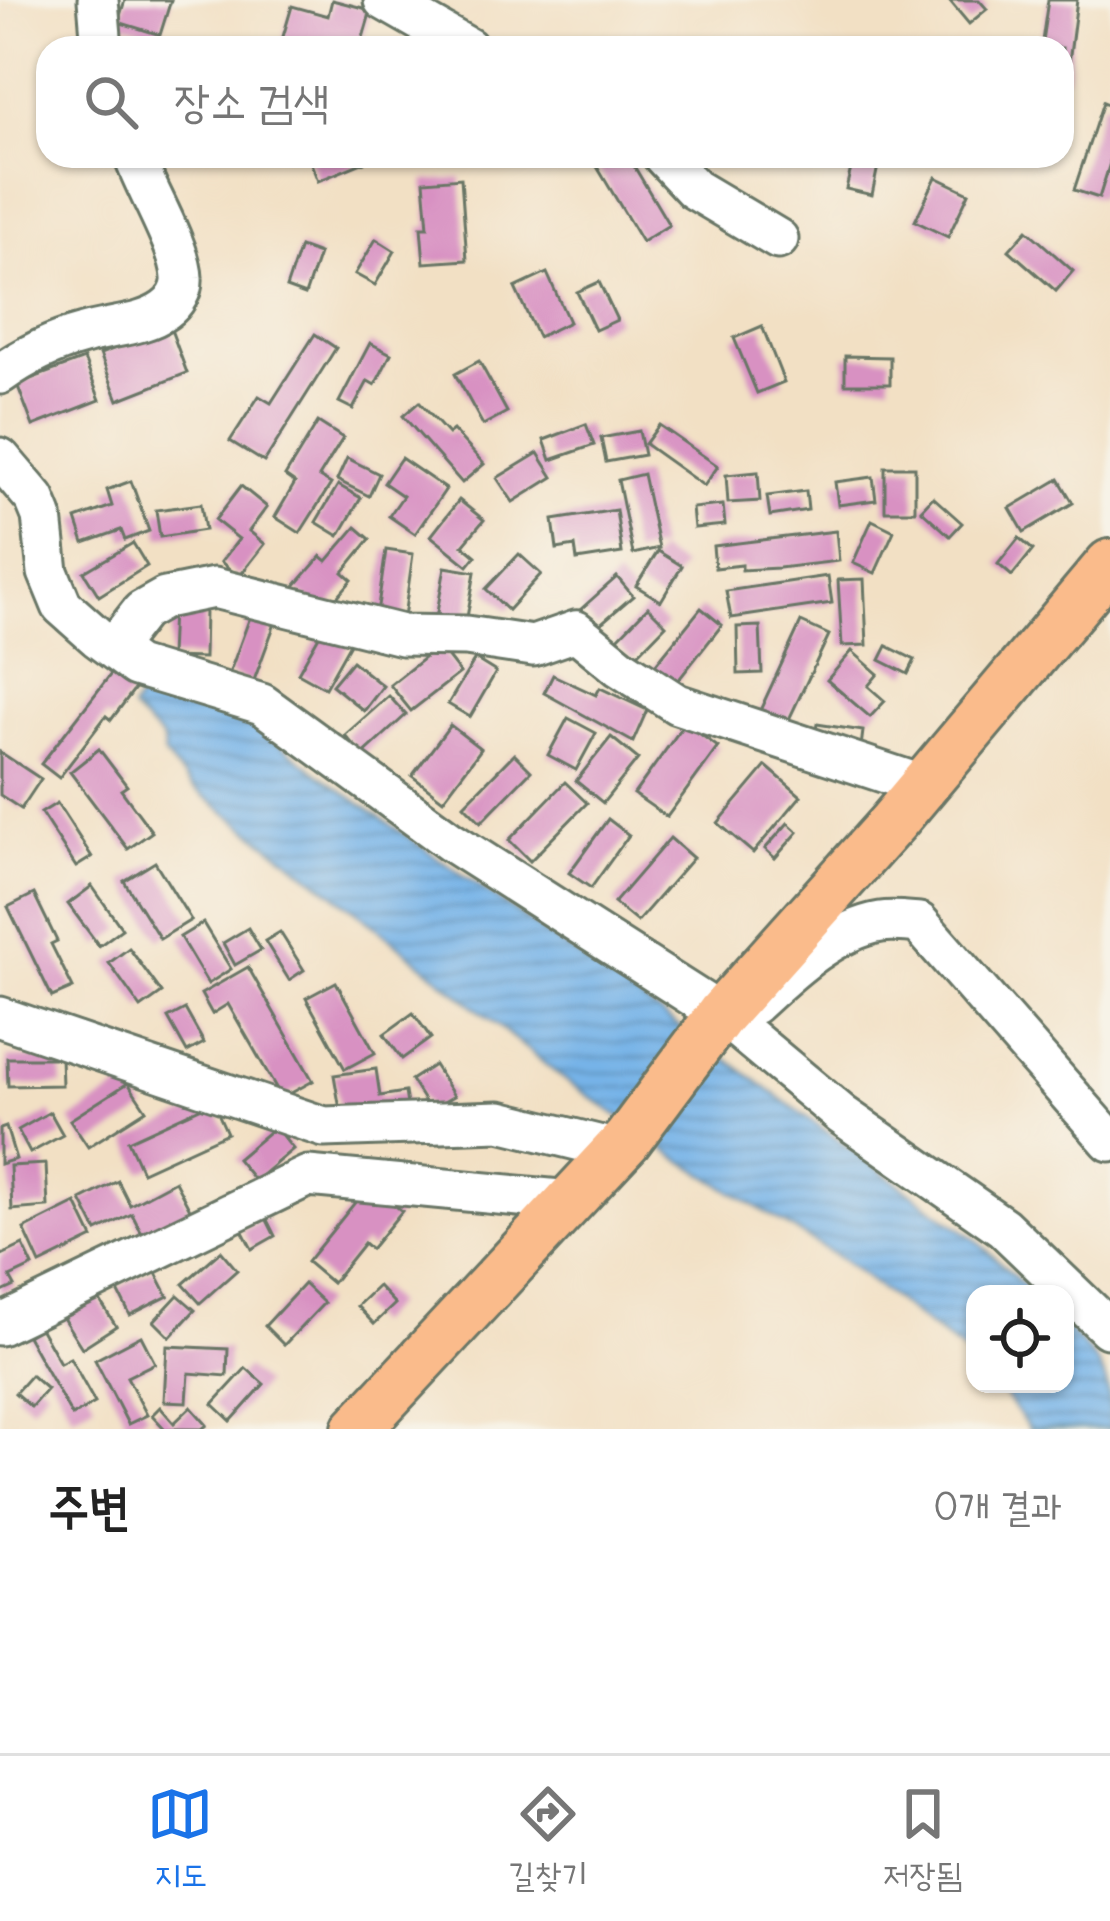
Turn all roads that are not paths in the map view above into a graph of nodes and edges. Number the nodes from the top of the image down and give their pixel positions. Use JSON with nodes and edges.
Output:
{"nodes":[{"id":1,"x":98,"y":0,"type":"edge"},
{"id":2,"x":384,"y":0,"type":"edge"},
{"id":3,"x":101,"y":36,"type":"edge"},
{"id":4,"x":447,"y":36,"type":"edge"},
{"id":5,"x":139,"y":168,"type":"edge"},
{"id":6,"x":674,"y":168,"type":"edge"},
{"id":7,"x":778,"y":238,"type":"dead end"},
{"id":8,"x":0,"y":374,"type":"edge"},
{"id":9,"x":0,"y":458,"type":"edge"},
{"id":10,"x":1110,"y":564,"type":"edge"},
{"id":11,"x":112,"y":647,"type":"junction"},
{"id":12,"x":922,"y":785,"type":"junction"},
{"id":13,"x":0,"y":1017,"type":"edge"},
{"id":14,"x":721,"y":1021,"type":"junction"},
{"id":15,"x":323,"y":1127,"type":"junction"},
{"id":16,"x":1107,"y":1135,"type":"edge"},
{"id":17,"x":622,"y":1145,"type":"junction"},
{"id":18,"x":308,"y":1176,"type":"junction"},
{"id":19,"x":571,"y":1202,"type":"junction"},
{"id":20,"x":0,"y":1325,"type":"edge"},
{"id":21,"x":1108,"y":1328,"type":"edge"},
{"id":22,"x":357,"y":1429,"type":"edge"}],
"edges":[{"from":1,"to":3,"type":"street"},
{"from":2,"to":4,"type":"street"},
{"from":5,"to":8,"type":"street"},
{"from":6,"to":7,"type":"street"},
{"from":9,"to":11,"type":"street"},
{"from":10,"to":12,"type":"main road"},
{"from":11,"to":12,"type":"street"},
{"from":11,"to":14,"type":"street"},
{"from":12,"to":14,"type":"main road"},
{"from":13,"to":15,"type":"street"},
{"from":14,"to":16,"type":"street"},
{"from":14,"to":17,"type":"main road"},
{"from":14,"to":21,"type":"street"},
{"from":15,"to":17,"type":"street"},
{"from":15,"to":18,"type":"street"},
{"from":17,"to":19,"type":"main road"},
{"from":18,"to":19,"type":"street"},
{"from":18,"to":20,"type":"street"},
{"from":19,"to":22,"type":"main road"}]}
